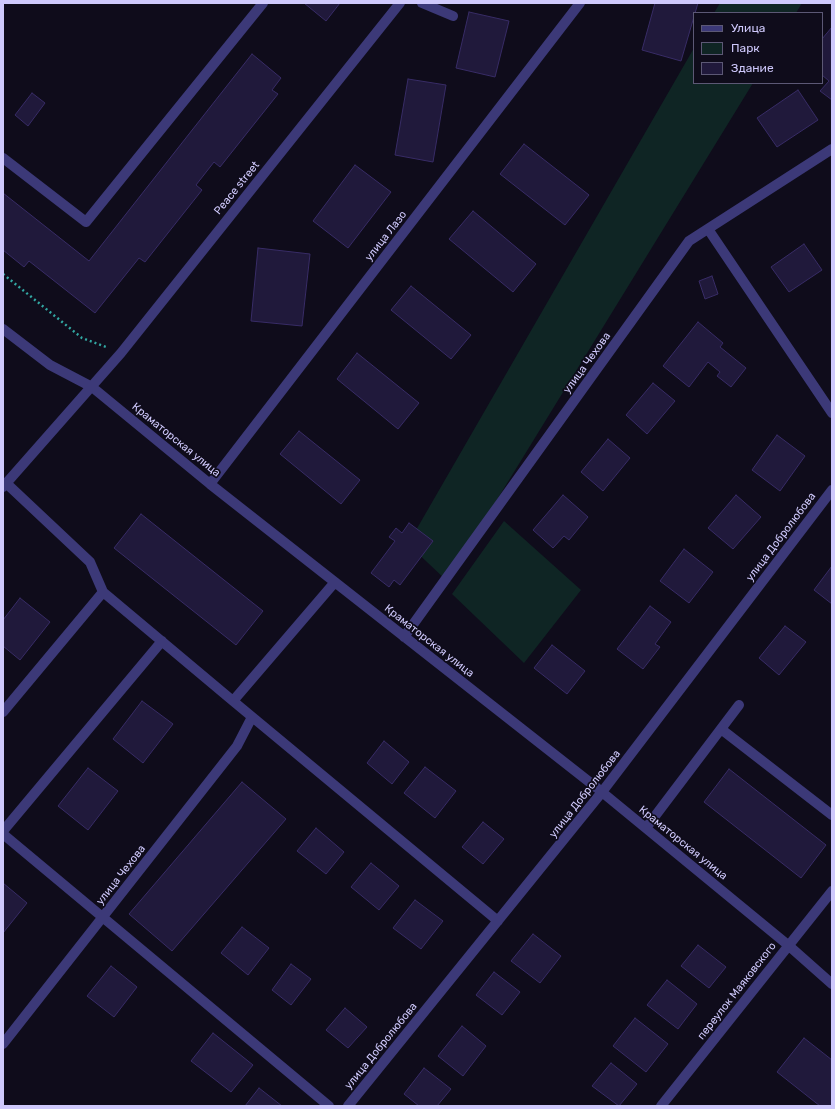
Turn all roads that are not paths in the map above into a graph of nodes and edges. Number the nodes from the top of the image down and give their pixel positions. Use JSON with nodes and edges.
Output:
{"nodes":[{"id":1,"x":263,"y":3,"type":"edge"},
{"id":2,"x":400,"y":3,"type":"edge"},
{"id":3,"x":422,"y":3,"type":"edge"},
{"id":4,"x":580,"y":3,"type":"edge"},
{"id":5,"x":453,"y":16,"type":"dead end"},
{"id":6,"x":832,"y":149,"type":"edge"},
{"id":7,"x":3,"y":158,"type":"edge"},
{"id":8,"x":708,"y":229,"type":"junction"},
{"id":9,"x":3,"y":329,"type":"edge"},
{"id":10,"x":92,"y":387,"type":"junction"},
{"id":11,"x":832,"y":413,"type":"edge"},
{"id":12,"x":210,"y":484,"type":"junction"},
{"id":13,"x":5,"y":485,"type":"edge"},
{"id":14,"x":832,"y":490,"type":"edge"},
{"id":15,"x":335,"y":582,"type":"junction"},
{"id":16,"x":103,"y":592,"type":"junction"},
{"id":17,"x":404,"y":636,"type":"junction"},
{"id":18,"x":162,"y":641,"type":"junction"},
{"id":19,"x":233,"y":701,"type":"junction"},
{"id":20,"x":739,"y":704,"type":"dead end"},
{"id":21,"x":3,"y":712,"type":"edge"},
{"id":22,"x":252,"y":717,"type":"junction"},
{"id":23,"x":721,"y":729,"type":"junction"},
{"id":24,"x":602,"y":792,"type":"junction"},
{"id":25,"x":832,"y":815,"type":"edge"},
{"id":26,"x":646,"y":828,"type":"junction"},
{"id":27,"x":3,"y":831,"type":"edge"},
{"id":28,"x":3,"y":834,"type":"edge"},
{"id":29,"x":832,"y":891,"type":"edge"},
{"id":30,"x":104,"y":918,"type":"junction"},
{"id":31,"x":498,"y":921,"type":"junction"},
{"id":32,"x":788,"y":945,"type":"junction"},
{"id":33,"x":832,"y":984,"type":"edge"},
{"id":34,"x":3,"y":1044,"type":"edge"},
{"id":35,"x":329,"y":1106,"type":"edge"},
{"id":36,"x":348,"y":1106,"type":"edge"},
{"id":37,"x":661,"y":1106,"type":"edge"}],
"edges":[{"from":1,"to":7,"type":"street"},
{"from":2,"to":10,"type":"street","name":"Peace street"},
{"from":3,"to":5,"type":"street"},
{"from":4,"to":12,"type":"street","name":"улица Лазо"},
{"from":6,"to":8,"type":"street","name":"улица Чехова"},
{"from":8,"to":11,"type":"street"},
{"from":8,"to":17,"type":"street","name":"улица Чехова"},
{"from":9,"to":10,"type":"street","name":"Краматорская улица"},
{"from":10,"to":12,"type":"street","name":"Краматорская улица"},
{"from":10,"to":13,"type":"street","name":"Peace street"},
{"from":12,"to":15,"type":"street","name":"Краматорская улица"},
{"from":13,"to":16,"type":"street"},
{"from":14,"to":24,"type":"street","name":"улица Добролюбова"},
{"from":15,"to":17,"type":"street","name":"Краматорская улица"},
{"from":15,"to":19,"type":"street"},
{"from":16,"to":18,"type":"street"},
{"from":16,"to":21,"type":"street"},
{"from":17,"to":24,"type":"street","name":"Краматорская улица"},
{"from":18,"to":19,"type":"street"},
{"from":18,"to":27,"type":"street"},
{"from":19,"to":22,"type":"street"},
{"from":20,"to":23,"type":"street"},
{"from":22,"to":30,"type":"street","name":"улица Чехова"},
{"from":22,"to":31,"type":"street"},
{"from":23,"to":25,"type":"street"},
{"from":23,"to":26,"type":"street"},
{"from":24,"to":26,"type":"street","name":"Краматорская улица"},
{"from":24,"to":31,"type":"street","name":"улица Добролюбова"},
{"from":26,"to":32,"type":"street","name":"Краматорская улица"},
{"from":28,"to":30,"type":"street"},
{"from":29,"to":32,"type":"street","name":"переулок Маяковского"},
{"from":30,"to":34,"type":"street","name":"улица Чехова"},
{"from":30,"to":35,"type":"street"},
{"from":31,"to":36,"type":"street","name":"улица Добролюбова"},
{"from":32,"to":33,"type":"street","name":"Краматорская улица"},
{"from":32,"to":37,"type":"street","name":"переулок Маяковского"}]}
